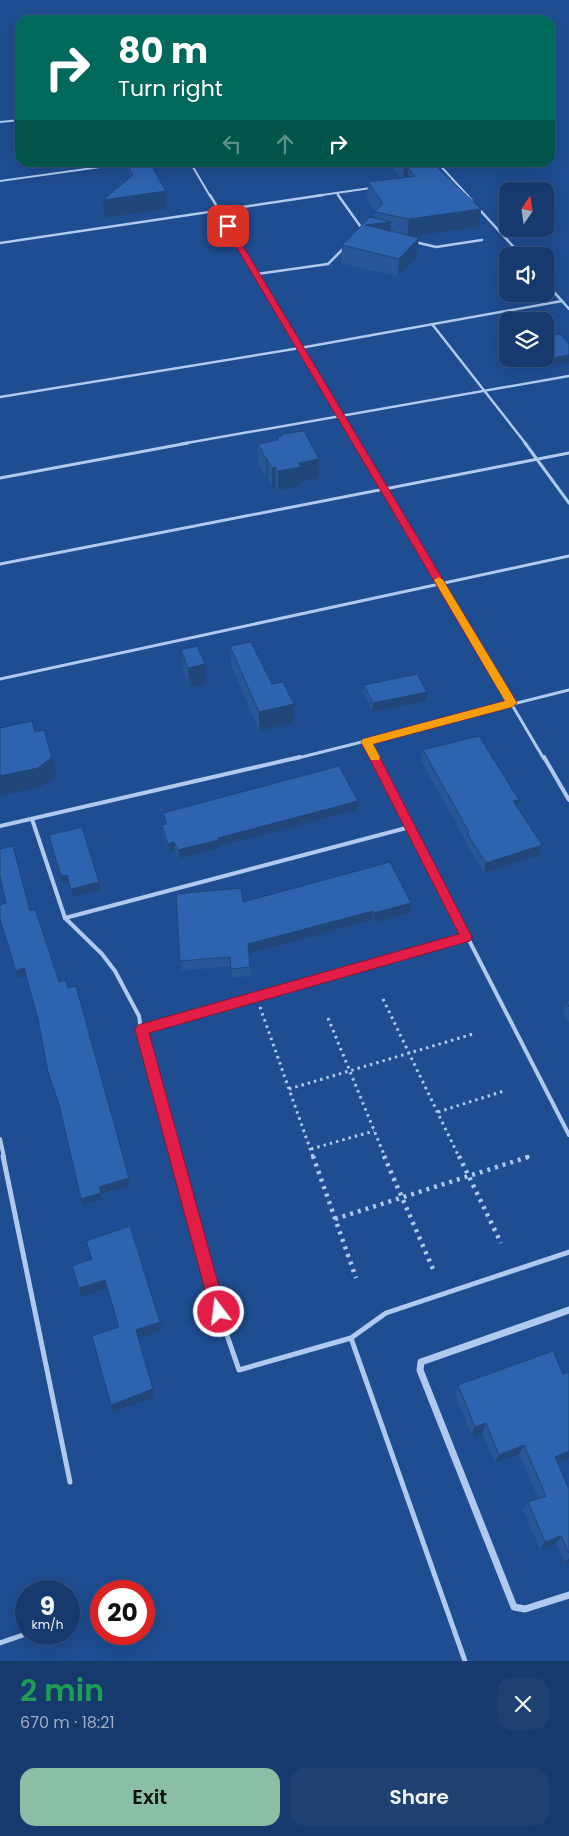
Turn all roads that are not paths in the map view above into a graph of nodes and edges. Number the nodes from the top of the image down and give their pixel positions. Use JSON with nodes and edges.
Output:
{"nodes":[{"id":1,"x":15,"y":120,"type":"edge"},
{"id":2,"x":0,"y":122,"type":"edge"},
{"id":3,"x":100,"y":167,"type":"edge"},
{"id":4,"x":193,"y":167,"type":"edge"},
{"id":5,"x":441,"y":167,"type":"edge"},
{"id":6,"x":450,"y":177,"type":"junction"},
{"id":7,"x":441,"y":178,"type":"edge"},
{"id":8,"x":0,"y":181,"type":"edge"},
{"id":9,"x":375,"y":187,"type":"edge"},
{"id":10,"x":337,"y":192,"type":"junction"},
{"id":11,"x":218,"y":209,"type":"junction"},
{"id":12,"x":363,"y":230,"type":"edge"},
{"id":13,"x":482,"y":240,"type":"dead end"},
{"id":14,"x":409,"y":241,"type":"edge"},
{"id":15,"x":0,"y":243,"type":"edge"},
{"id":16,"x":349,"y":244,"type":"edge"},
{"id":17,"x":514,"y":247,"type":"edge"},
{"id":18,"x":257,"y":274,"type":"junction"},
{"id":19,"x":554,"y":292,"type":"edge"},
{"id":20,"x":562,"y":301,"type":"junction"},
{"id":21,"x":569,"y":309,"type":"edge"},
{"id":22,"x":432,"y":324,"type":"junction"},
{"id":23,"x":300,"y":348,"type":"junction"},
{"id":24,"x":569,"y":376,"type":"edge"},
{"id":25,"x":482,"y":390,"type":"junction"},
{"id":26,"x":0,"y":397,"type":"edge"},
{"id":27,"x":340,"y":414,"type":"junction"},
{"id":28,"x":569,"y":453,"type":"edge"},
{"id":29,"x":537,"y":459,"type":"junction"},
{"id":30,"x":0,"y":478,"type":"edge"},
{"id":31,"x":385,"y":490,"type":"junction"},
{"id":32,"x":569,"y":504,"type":"edge"},
{"id":33,"x":569,"y":556,"type":"edge"},
{"id":34,"x":0,"y":564,"type":"edge"},
{"id":35,"x":441,"y":584,"type":"junction"},
{"id":36,"x":0,"y":679,"type":"edge"},
{"id":37,"x":569,"y":690,"type":"edge"},
{"id":38,"x":512,"y":703,"type":"junction"},
{"id":39,"x":367,"y":742,"type":"junction"},
{"id":40,"x":569,"y":800,"type":"edge"},
{"id":41,"x":32,"y":819,"type":"junction"},
{"id":42,"x":0,"y":826,"type":"edge"},
{"id":43,"x":410,"y":827,"type":"junction"},
{"id":44,"x":65,"y":918,"type":"junction"},
{"id":45,"x":466,"y":937,"type":"junction"},
{"id":46,"x":141,"y":1030,"type":"junction"},
{"id":47,"x":569,"y":1135,"type":"edge"},
{"id":48,"x":0,"y":1139,"type":"edge"},
{"id":49,"x":569,"y":1252,"type":"edge"},
{"id":50,"x":569,"y":1310,"type":"edge"},
{"id":51,"x":351,"y":1338,"type":"junction"},
{"id":52,"x":70,"y":1482,"type":"dead end"},
{"id":53,"x":569,"y":1595,"type":"edge"},
{"id":54,"x":15,"y":1638,"type":"edge"},
{"id":55,"x":0,"y":1643,"type":"edge"},
{"id":56,"x":465,"y":1661,"type":"edge"}],
"edges":[{"from":1,"to":2,"type":"lane"},
{"from":3,"to":8,"type":"lane"},
{"from":4,"to":11,"type":"lane"},
{"from":5,"to":6,"type":"lane"},
{"from":6,"to":7,"type":"lane"},
{"from":6,"to":17,"type":"lane"},
{"from":9,"to":10,"type":"lane"},
{"from":10,"to":11,"type":"lane"},
{"from":10,"to":12,"type":"lane"},
{"from":11,"to":15,"type":"lane"},
{"from":11,"to":18,"type":"lane"},
{"from":13,"to":14,"type":"lane"},
{"from":16,"to":18,"type":"lane"},
{"from":18,"to":23,"type":"lane"},
{"from":19,"to":20,"type":"lane"},
{"from":20,"to":21,"type":"lane"},
{"from":20,"to":22,"type":"lane"},
{"from":22,"to":23,"type":"lane"},
{"from":22,"to":25,"type":"lane"},
{"from":23,"to":26,"type":"lane"},
{"from":23,"to":27,"type":"lane"},
{"from":24,"to":25,"type":"lane"},
{"from":25,"to":27,"type":"lane"},
{"from":25,"to":29,"type":"lane"},
{"from":27,"to":30,"type":"lane"},
{"from":27,"to":31,"type":"lane"},
{"from":28,"to":29,"type":"lane"},
{"from":29,"to":31,"type":"lane"},
{"from":29,"to":32,"type":"lane"},
{"from":31,"to":34,"type":"lane"},
{"from":31,"to":35,"type":"lane"},
{"from":33,"to":35,"type":"lane"},
{"from":35,"to":36,"type":"lane"},
{"from":35,"to":38,"type":"lane"},
{"from":37,"to":38,"type":"lane"},
{"from":38,"to":39,"type":"lane"},
{"from":38,"to":40,"type":"lane"},
{"from":39,"to":41,"type":"lane"},
{"from":39,"to":43,"type":"lane"},
{"from":41,"to":42,"type":"lane"},
{"from":41,"to":44,"type":"lane"},
{"from":43,"to":44,"type":"lane"},
{"from":43,"to":45,"type":"lane"},
{"from":44,"to":46,"type":"lane"},
{"from":45,"to":46,"type":"lane"},
{"from":45,"to":47,"type":"lane"},
{"from":46,"to":51,"type":"lane"},
{"from":48,"to":52,"type":"lane"},
{"from":49,"to":51,"type":"lane"},
{"from":50,"to":53,"type":"street"},
{"from":51,"to":56,"type":"lane"},
{"from":54,"to":55,"type":"lane"}]}
